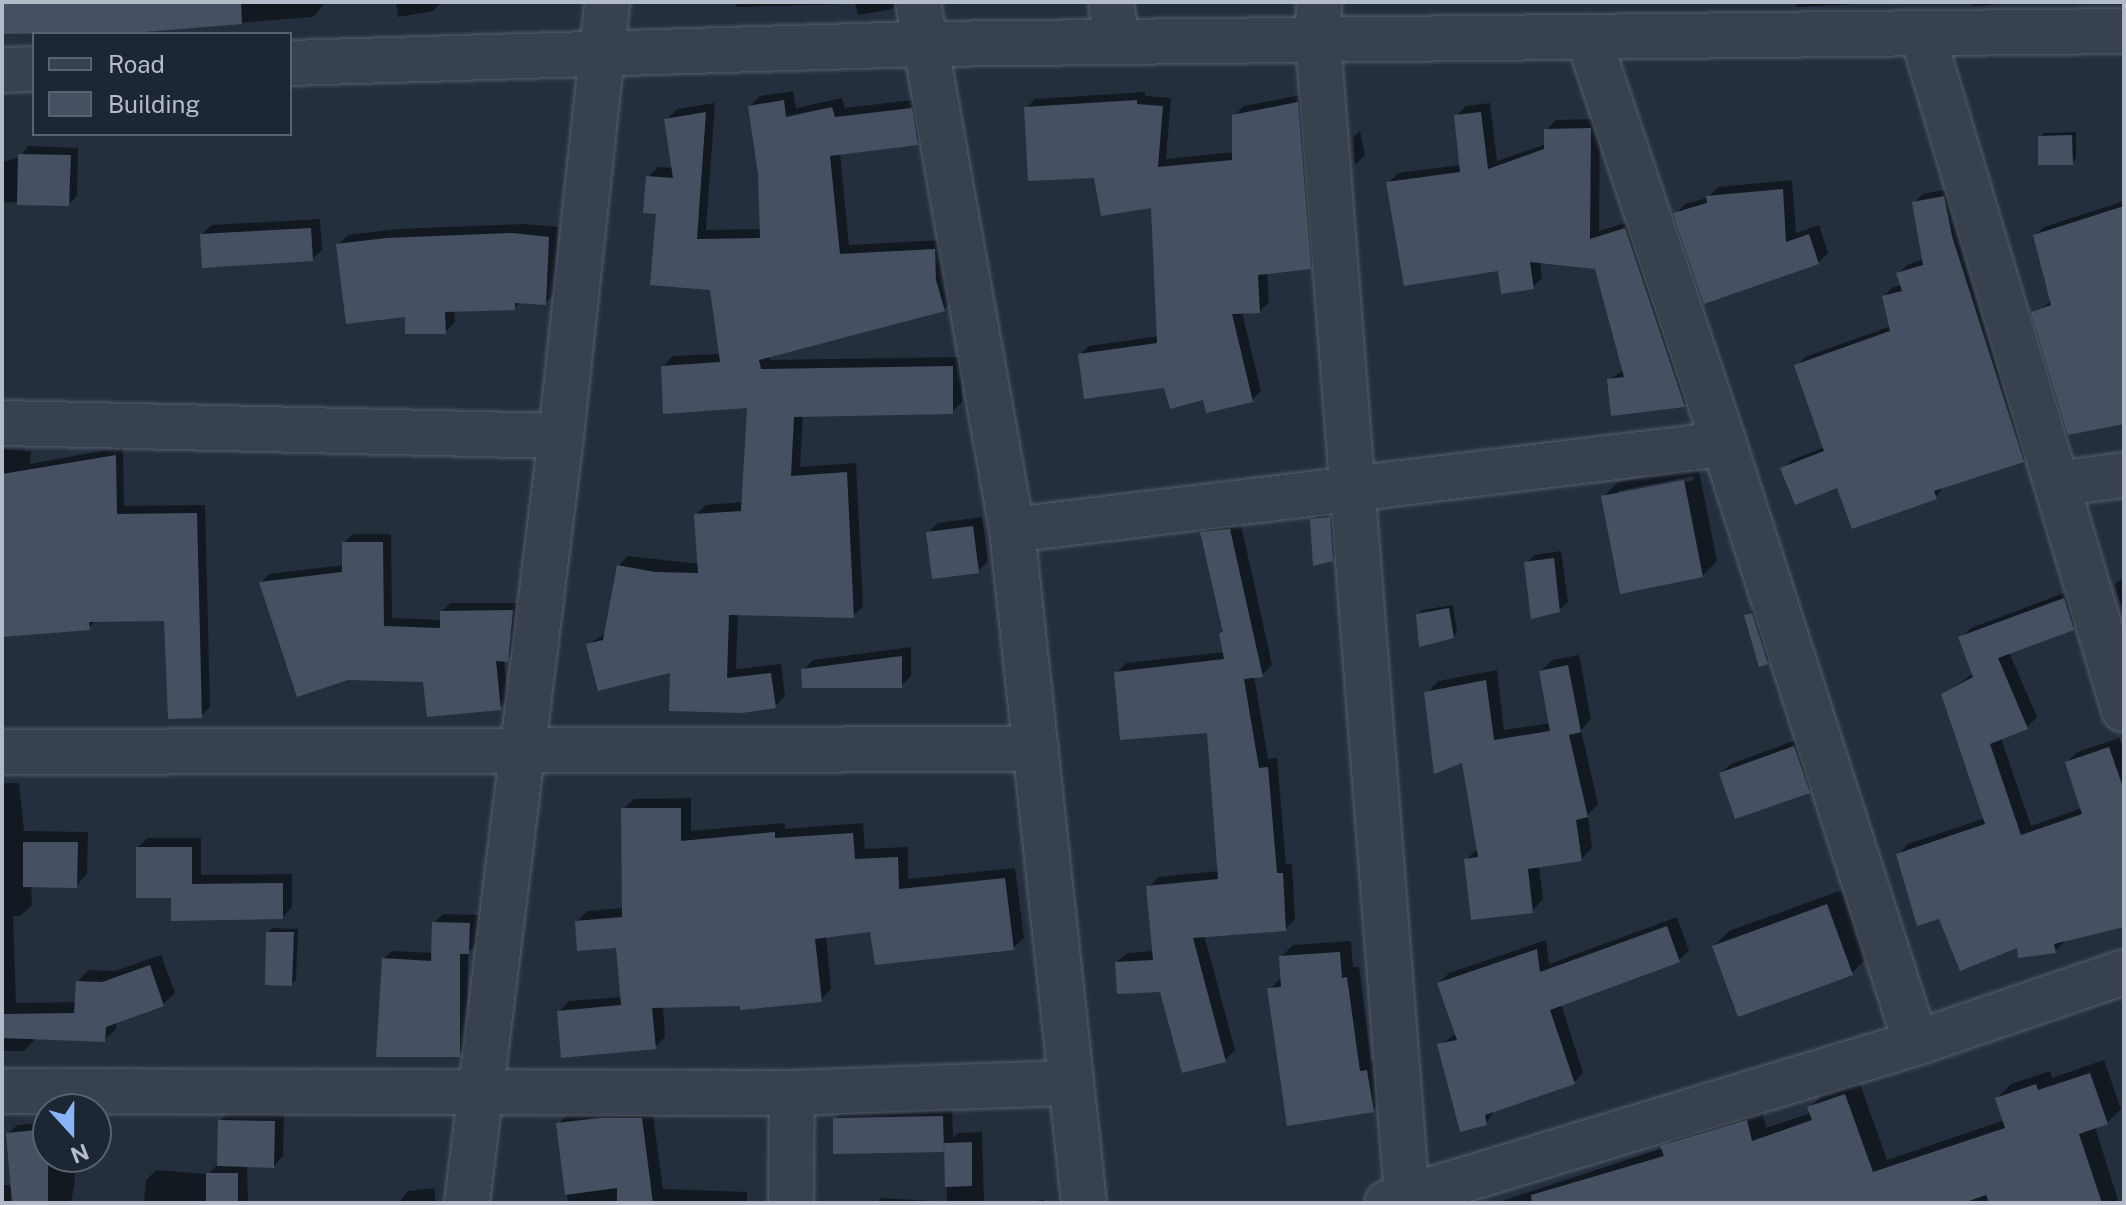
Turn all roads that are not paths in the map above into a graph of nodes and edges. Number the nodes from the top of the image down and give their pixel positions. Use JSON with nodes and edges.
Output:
{"nodes":[{"id":1,"x":607,"y":2,"type":"edge"},
{"id":2,"x":918,"y":2,"type":"edge"},
{"id":3,"x":1318,"y":21,"type":"edge"},
{"id":4,"x":1114,"y":22,"type":"edge"},
{"id":5,"x":2124,"y":31,"type":"edge"},
{"id":6,"x":1922,"y":33,"type":"junction"},
{"id":7,"x":1588,"y":37,"type":"junction"},
{"id":8,"x":924,"y":44,"type":"junction"},
{"id":9,"x":601,"y":56,"type":"junction"},
{"id":10,"x":292,"y":63,"type":"edge"},
{"id":11,"x":32,"y":69,"type":"edge"},
{"id":12,"x":2,"y":70,"type":"edge"},
{"id":13,"x":2,"y":423,"type":"edge"},
{"id":14,"x":561,"y":436,"type":"junction"},
{"id":15,"x":1724,"y":444,"type":"junction"},
{"id":16,"x":2124,"y":475,"type":"edge"},
{"id":17,"x":2057,"y":484,"type":"junction"},
{"id":18,"x":1351,"y":491,"type":"junction"},
{"id":19,"x":1012,"y":530,"type":"junction"},
{"id":20,"x":2124,"y":710,"type":"edge"},
{"id":21,"x":1036,"y":749,"type":"junction"},
{"id":22,"x":522,"y":751,"type":"junction"},
{"id":23,"x":2,"y":752,"type":"edge"},
{"id":24,"x":2124,"y":972,"type":"edge"},
{"id":25,"x":1916,"y":1043,"type":"junction"},
{"id":26,"x":1071,"y":1083,"type":"junction"},
{"id":27,"x":2,"y":1091,"type":"edge"},
{"id":28,"x":480,"y":1093,"type":"junction"},
{"id":29,"x":792,"y":1093,"type":"junction"},
{"id":30,"x":1397,"y":1200,"type":"edge"},
{"id":31,"x":467,"y":1203,"type":"edge"},
{"id":32,"x":791,"y":1203,"type":"edge"},
{"id":33,"x":1084,"y":1203,"type":"edge"}],
"edges":[{"from":1,"to":9,"type":"street"},
{"from":2,"to":8,"type":"street"},
{"from":3,"to":4,"type":"street"},
{"from":3,"to":7,"type":"street"},
{"from":3,"to":18,"type":"street"},
{"from":4,"to":8,"type":"street"},
{"from":5,"to":6,"type":"street"},
{"from":6,"to":7,"type":"street"},
{"from":6,"to":17,"type":"street"},
{"from":7,"to":15,"type":"street"},
{"from":8,"to":9,"type":"street"},
{"from":8,"to":19,"type":"street"},
{"from":9,"to":10,"type":"street"},
{"from":9,"to":14,"type":"street"},
{"from":11,"to":12,"type":"street"},
{"from":13,"to":14,"type":"street"},
{"from":14,"to":22,"type":"street"},
{"from":15,"to":18,"type":"street"},
{"from":15,"to":25,"type":"street"},
{"from":16,"to":17,"type":"street"},
{"from":17,"to":20,"type":"street"},
{"from":18,"to":19,"type":"street"},
{"from":18,"to":30,"type":"street"},
{"from":19,"to":21,"type":"street"},
{"from":21,"to":22,"type":"street"},
{"from":21,"to":26,"type":"street"},
{"from":22,"to":23,"type":"street"},
{"from":22,"to":28,"type":"street"},
{"from":24,"to":25,"type":"street"},
{"from":25,"to":30,"type":"street"},
{"from":26,"to":29,"type":"street"},
{"from":26,"to":33,"type":"street"},
{"from":27,"to":28,"type":"street"},
{"from":28,"to":29,"type":"street"},
{"from":28,"to":31,"type":"street"},
{"from":29,"to":32,"type":"street"}]}
